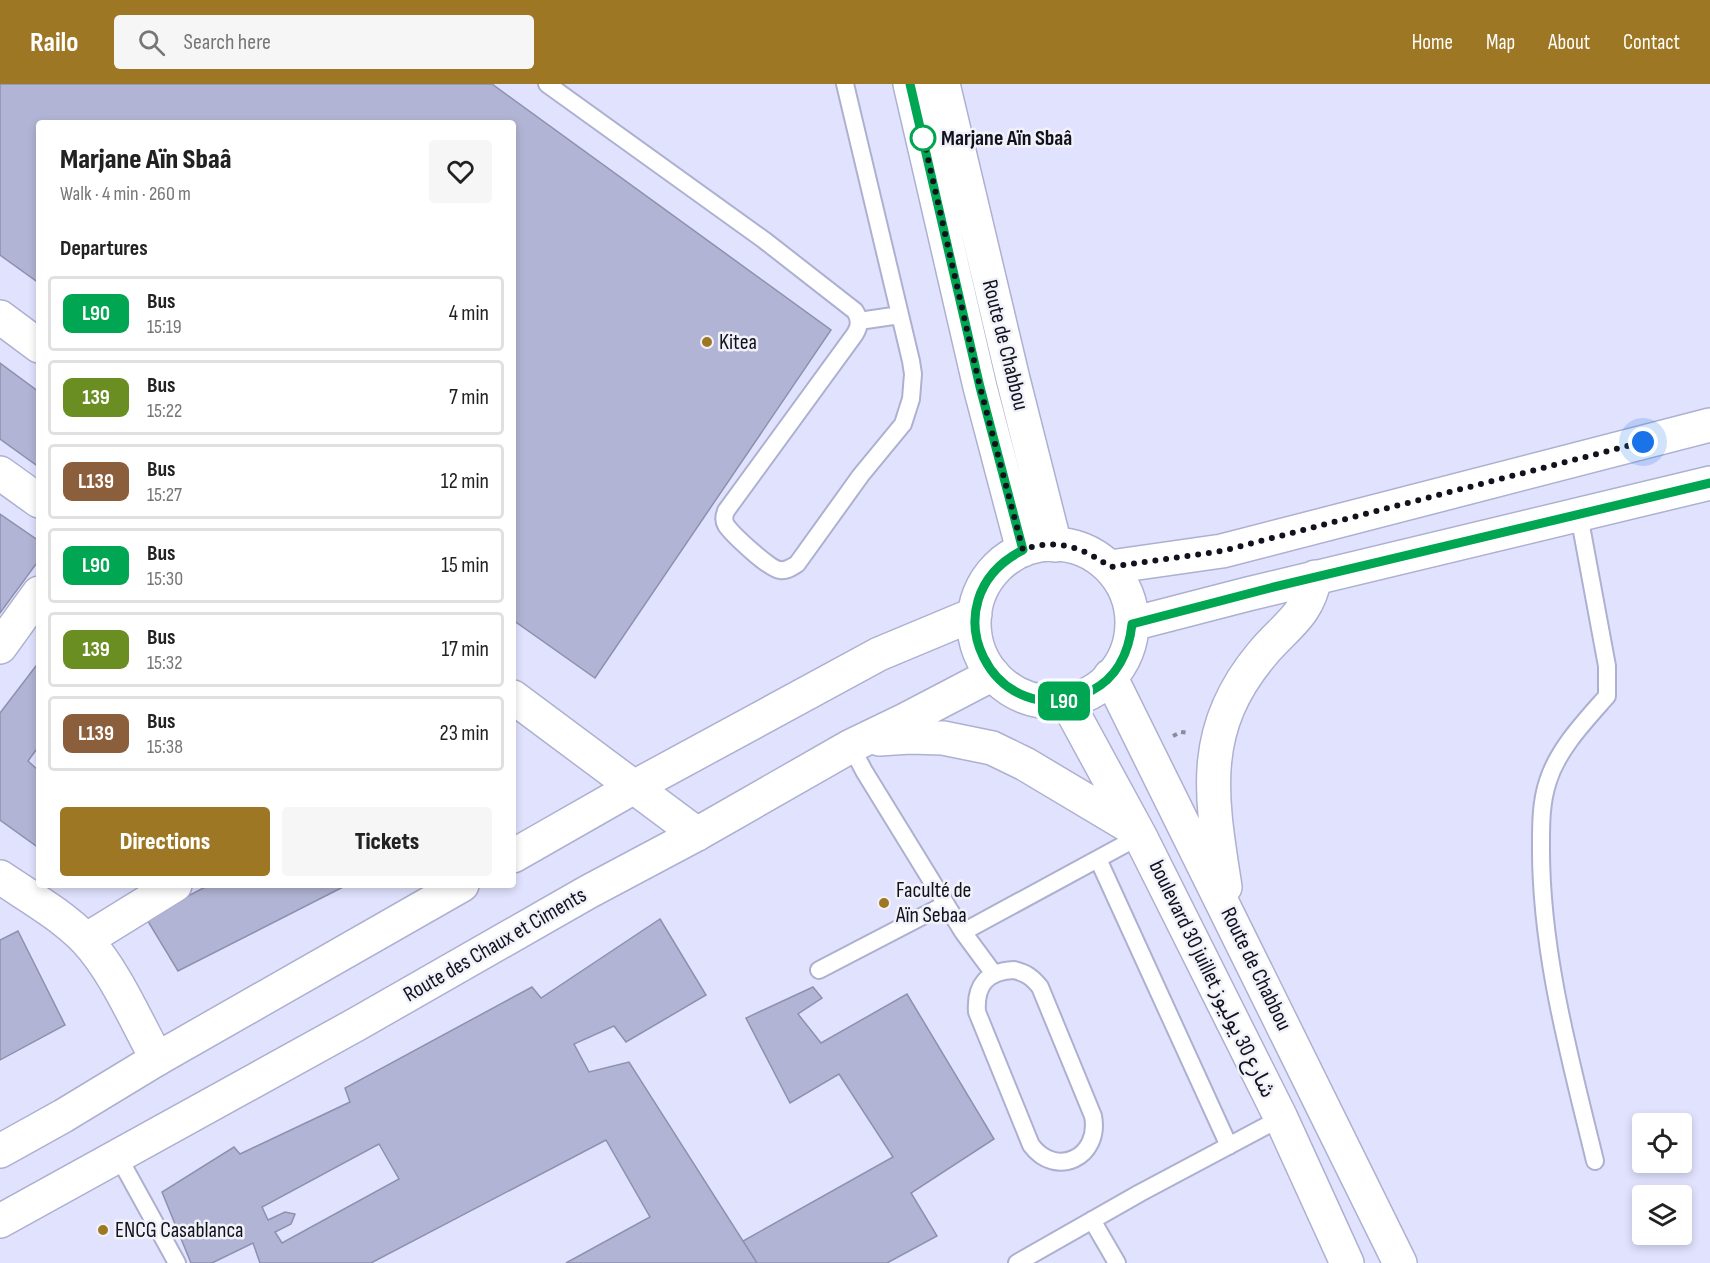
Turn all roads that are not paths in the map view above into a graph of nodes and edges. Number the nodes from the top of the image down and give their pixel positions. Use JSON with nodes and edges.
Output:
{"nodes":[{"id":1,"x":547,"y":84,"type":"edge"},
{"id":2,"x":845,"y":84,"type":"edge"},
{"id":3,"x":910,"y":84,"type":"edge"},
{"id":4,"x":943,"y":84,"type":"edge"},
{"id":5,"x":900,"y":315,"type":"junction"},
{"id":6,"x":0,"y":317,"type":"edge"},
{"id":7,"x":859,"y":321,"type":"junction"},
{"id":8,"x":36,"y":344,"type":"edge"},
{"id":9,"x":1710,"y":425,"type":"edge"},
{"id":10,"x":0,"y":472,"type":"edge"},
{"id":11,"x":1710,"y":483,"type":"edge"},
{"id":12,"x":36,"y":499,"type":"edge"},
{"id":13,"x":1579,"y":515,"type":"junction"},
{"id":14,"x":1055,"y":545,"type":"junction"},
{"id":15,"x":1023,"y":550,"type":"junction"},
{"id":16,"x":1110,"y":567,"type":"junction"},
{"id":17,"x":1316,"y":577,"type":"junction"},
{"id":18,"x":36,"y":597,"type":"edge"},
{"id":19,"x":975,"y":614,"type":"junction"},
{"id":20,"x":1132,"y":624,"type":"junction"},
{"id":21,"x":0,"y":646,"type":"edge"},
{"id":22,"x":993,"y":674,"type":"junction"},
{"id":23,"x":1110,"y":676,"type":"junction"},
{"id":24,"x":516,"y":699,"type":"edge"},
{"id":25,"x":1066,"y":700,"type":"junction"},
{"id":26,"x":856,"y":743,"type":"junction"},
{"id":27,"x":634,"y":787,"type":"junction"},
{"id":28,"x":697,"y":834,"type":"junction"},
{"id":29,"x":1139,"y":834,"type":"junction"},
{"id":30,"x":516,"y":854,"type":"edge"},
{"id":31,"x":1098,"y":859,"type":"junction"},
{"id":32,"x":0,"y":877,"type":"edge"},
{"id":33,"x":170,"y":888,"type":"edge"},
{"id":34,"x":457,"y":888,"type":"edge"},
{"id":35,"x":946,"y":904,"type":"junction"},
{"id":36,"x":1230,"y":919,"type":"junction"},
{"id":37,"x":963,"y":932,"type":"junction"},
{"id":38,"x":86,"y":940,"type":"junction"},
{"id":39,"x":819,"y":970,"type":"dead end"},
{"id":40,"x":994,"y":974,"type":"junction"},
{"id":41,"x":157,"y":1059,"type":"junction"},
{"id":42,"x":1281,"y":1118,"type":"junction"},
{"id":43,"x":1229,"y":1146,"type":"junction"},
{"id":44,"x":0,"y":1151,"type":"edge"},
{"id":45,"x":118,"y":1156,"type":"junction"},
{"id":46,"x":1595,"y":1161,"type":"dead end"},
{"id":47,"x":1092,"y":1220,"type":"junction"},
{"id":48,"x":0,"y":1221,"type":"edge"},
{"id":49,"x":177,"y":1263,"type":"edge"},
{"id":50,"x":1017,"y":1263,"type":"edge"},
{"id":51,"x":1117,"y":1263,"type":"edge"},
{"id":52,"x":1347,"y":1263,"type":"edge"},
{"id":53,"x":1400,"y":1263,"type":"edge"}],
"edges":[{"from":1,"to":7,"type":"lane"},
{"from":2,"to":5,"type":"lane"},
{"from":3,"to":15,"type":"street","name":"Route de Chabbou"},
{"from":4,"to":14,"type":"street","name":"Route de Chabbou"},
{"from":5,"to":7,"type":"lane"},
{"from":5,"to":7,"type":"lane"},
{"from":6,"to":8,"type":"street"},
{"from":9,"to":16,"type":"street"},
{"from":10,"to":12,"type":"street"},
{"from":11,"to":13,"type":"street"},
{"from":13,"to":17,"type":"street"},
{"from":13,"to":46,"type":"lane"},
{"from":14,"to":15,"type":"street"},
{"from":14,"to":16,"type":"street"},
{"from":15,"to":19,"type":"street"},
{"from":16,"to":20,"type":"street"},
{"from":17,"to":20,"type":"street"},
{"from":17,"to":36,"type":"street"},
{"from":18,"to":21,"type":"street"},
{"from":19,"to":22,"type":"street"},
{"from":19,"to":27,"type":"street"},
{"from":20,"to":23,"type":"street"},
{"from":22,"to":25,"type":"street"},
{"from":22,"to":26,"type":"street","name":"Route des Chaux et Ciments"},
{"from":23,"to":25,"type":"street"},
{"from":23,"to":36,"type":"street","name":"Route de Chabbou"},
{"from":24,"to":27,"type":"street"},
{"from":25,"to":29,"type":"street","name":"boulevard 30 juillet شارع 30 يوليوز"},
{"from":26,"to":28,"type":"street","name":"Route des Chaux et Ciments"},
{"from":26,"to":29,"type":"street"},
{"from":26,"to":35,"type":"lane"},
{"from":27,"to":28,"type":"street"},
{"from":27,"to":30,"type":"street"},
{"from":28,"to":45,"type":"street","name":"Route des Chaux et Ciments"},
{"from":29,"to":31,"type":"lane"},
{"from":29,"to":42,"type":"street","name":"boulevard 30 juillet شارع 30 يوليوز"},
{"from":31,"to":37,"type":"lane"},
{"from":31,"to":43,"type":"lane"},
{"from":32,"to":38,"type":"street"},
{"from":33,"to":38,"type":"street"},
{"from":34,"to":41,"type":"street"},
{"from":35,"to":37,"type":"lane"},
{"from":35,"to":39,"type":"lane"},
{"from":36,"to":53,"type":"street","name":"Route de Chabbou"},
{"from":37,"to":40,"type":"lane"},
{"from":38,"to":41,"type":"street"},
{"from":40,"to":40,"type":"lane"},
{"from":41,"to":44,"type":"street"},
{"from":42,"to":43,"type":"lane"},
{"from":42,"to":52,"type":"street","name":"boulevard 30 juillet شارع 30 يوليوز"},
{"from":43,"to":47,"type":"lane"},
{"from":45,"to":48,"type":"street","name":"Route des Chaux et Ciments"},
{"from":45,"to":49,"type":"lane"},
{"from":47,"to":50,"type":"lane"},
{"from":47,"to":51,"type":"lane"}]}
